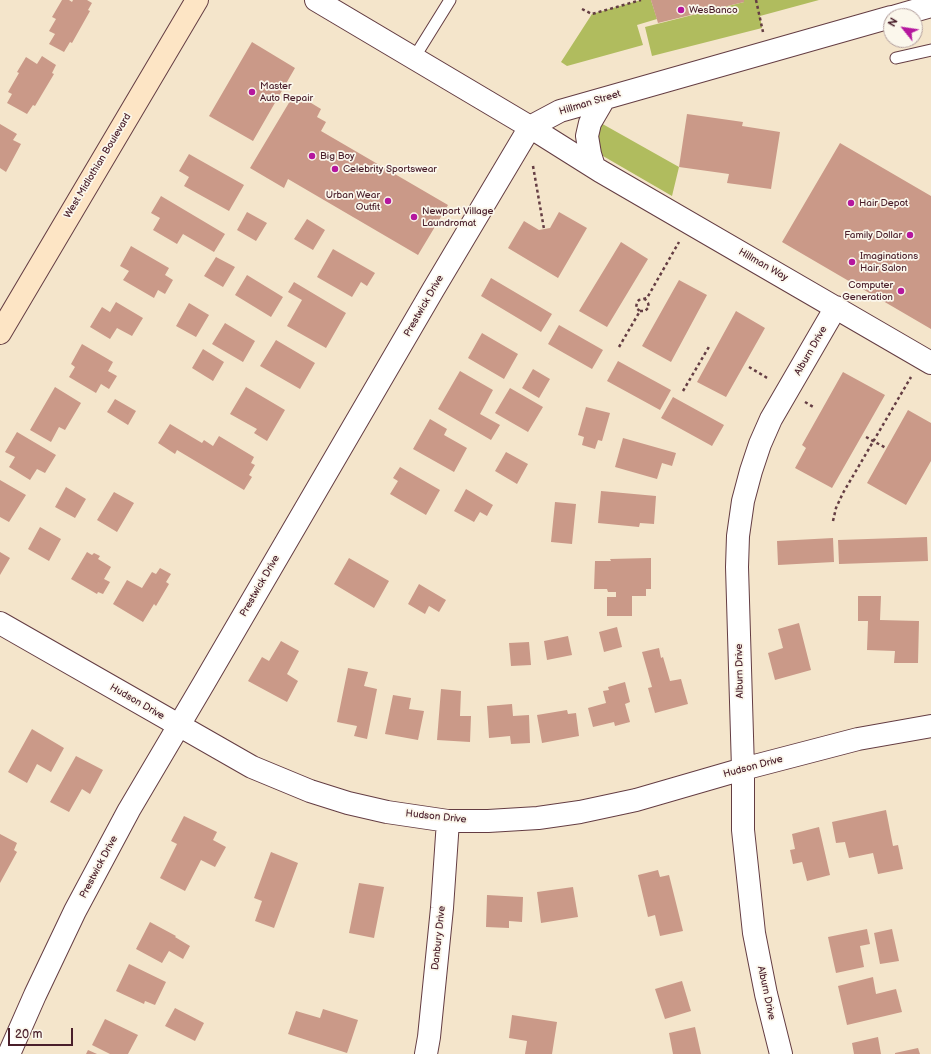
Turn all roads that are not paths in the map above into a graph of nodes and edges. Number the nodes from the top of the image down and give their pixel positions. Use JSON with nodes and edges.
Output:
{"nodes":[{"id":1,"x":197,"y":0,"type":"edge"},
{"id":2,"x":316,"y":0,"type":"edge"},
{"id":3,"x":450,"y":0,"type":"edge"},
{"id":4,"x":883,"y":20,"type":"edge"},
{"id":5,"x":931,"y":50,"type":"edge"},
{"id":6,"x":414,"y":58,"type":"junction"},
{"id":7,"x":896,"y":58,"type":"dead end"},
{"id":8,"x":604,"y":99,"type":"junction"},
{"id":9,"x":530,"y":127,"type":"junction"},
{"id":10,"x":594,"y":167,"type":"junction"},
{"id":11,"x":836,"y":307,"type":"junction"},
{"id":12,"x":0,"y":332,"type":"edge"},
{"id":13,"x":927,"y":360,"type":"edge"},
{"id":14,"x":0,"y":623,"type":"edge"},
{"id":15,"x":179,"y":726,"type":"junction"},
{"id":16,"x":931,"y":726,"type":"edge"},
{"id":17,"x":742,"y":769,"type":"junction"},
{"id":18,"x":448,"y":821,"type":"junction"},
{"id":19,"x":9,"y":1054,"type":"edge"},
{"id":20,"x":426,"y":1054,"type":"edge"},
{"id":21,"x":781,"y":1054,"type":"edge"}],
"edges":[{"from":1,"to":12,"type":"main road","name":"West Midlothian Boulevard"},
{"from":2,"to":6,"type":"street"},
{"from":3,"to":6,"type":"lane"},
{"from":4,"to":8,"type":"street","name":"Hillman Street"},
{"from":5,"to":7,"type":"lane"},
{"from":6,"to":9,"type":"street"},
{"from":8,"to":9,"type":"street","name":"Hillman Street"},
{"from":8,"to":10,"type":"street"},
{"from":9,"to":10,"type":"street","name":"Hillman Way"},
{"from":9,"to":15,"type":"street","name":"Prestwick Drive"},
{"from":10,"to":11,"type":"street","name":"Hillman Way"},
{"from":11,"to":13,"type":"street","name":"Hillman Way"},
{"from":11,"to":17,"type":"street","name":"Alburn Drive"},
{"from":14,"to":15,"type":"street","name":"Hudson Drive"},
{"from":15,"to":18,"type":"street","name":"Hudson Drive"},
{"from":15,"to":19,"type":"street","name":"Prestwick Drive"},
{"from":16,"to":17,"type":"street","name":"Hudson Drive"},
{"from":17,"to":18,"type":"street","name":"Hudson Drive"},
{"from":17,"to":21,"type":"street","name":"Alburn Drive"},
{"from":18,"to":20,"type":"street","name":"Danbury Drive"}]}
